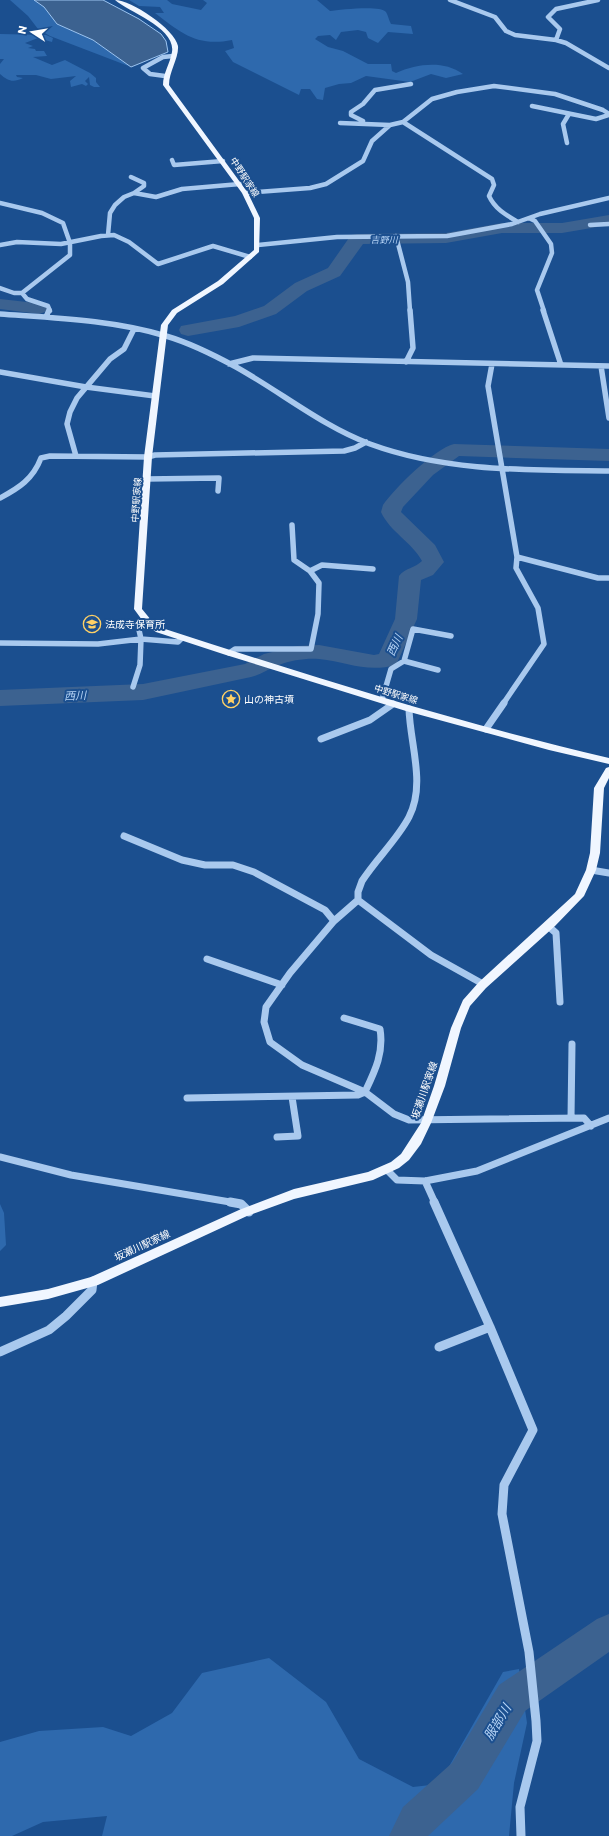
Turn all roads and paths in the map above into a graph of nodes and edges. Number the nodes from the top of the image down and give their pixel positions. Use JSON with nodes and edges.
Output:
{"nodes":[{"id":1,"x":118,"y":0,"type":"edge"},
{"id":2,"x":450,"y":0,"type":"edge"},
{"id":3,"x":598,"y":0,"type":"edge"},
{"id":4,"x":556,"y":40,"type":"junction"},
{"id":5,"x":173,"y":56,"type":"junction"},
{"id":6,"x":609,"y":68,"type":"edge"},
{"id":7,"x":165,"y":76,"type":"junction"},
{"id":8,"x":411,"y":84,"type":"dead end"},
{"id":9,"x":532,"y":106,"type":"dead end"},
{"id":10,"x":569,"y":114,"type":"junction"},
{"id":11,"x":609,"y":114,"type":"edge"},
{"id":12,"x":403,"y":122,"type":"junction"},
{"id":13,"x":340,"y":123,"type":"dead end"},
{"id":14,"x":362,"y":123,"type":"junction"},
{"id":15,"x":390,"y":125,"type":"junction"},
{"id":16,"x":567,"y":143,"type":"dead end"},
{"id":17,"x":172,"y":160,"type":"dead end"},
{"id":18,"x":223,"y":161,"type":"junction"},
{"id":19,"x":131,"y":177,"type":"dead end"},
{"id":20,"x":240,"y":184,"type":"junction"},
{"id":21,"x":134,"y":193,"type":"junction"},
{"id":22,"x":245,"y":193,"type":"junction"},
{"id":23,"x":609,"y":198,"type":"edge"},
{"id":24,"x":0,"y":203,"type":"edge"},
{"id":25,"x":529,"y":218,"type":"junction"},
{"id":26,"x":518,"y":222,"type":"junction"},
{"id":27,"x":609,"y":224,"type":"edge"},
{"id":28,"x":590,"y":225,"type":"dead end"},
{"id":29,"x":108,"y":235,"type":"junction"},
{"id":30,"x":396,"y":238,"type":"junction"},
{"id":31,"x":70,"y":243,"type":"junction"},
{"id":32,"x":258,"y":244,"type":"junction"},
{"id":33,"x":0,"y":245,"type":"edge"},
{"id":34,"x":250,"y":257,"type":"junction"},
{"id":35,"x":0,"y":288,"type":"edge"},
{"id":36,"x":22,"y":293,"type":"junction"},
{"id":37,"x":0,"y":314,"type":"edge"},
{"id":38,"x":46,"y":317,"type":"junction"},
{"id":39,"x":134,"y":329,"type":"junction"},
{"id":40,"x":161,"y":334,"type":"junction"},
{"id":41,"x":406,"y":362,"type":"junction"},
{"id":42,"x":229,"y":364,"type":"junction"},
{"id":43,"x":492,"y":364,"type":"junction"},
{"id":44,"x":561,"y":365,"type":"junction"},
{"id":45,"x":601,"y":366,"type":"junction"},
{"id":46,"x":609,"y":366,"type":"edge"},
{"id":47,"x":0,"y":372,"type":"edge"},
{"id":48,"x":86,"y":387,"type":"junction"},
{"id":49,"x":155,"y":396,"type":"junction"},
{"id":50,"x":609,"y":418,"type":"edge"},
{"id":51,"x":366,"y":442,"type":"junction"},
{"id":52,"x":76,"y":456,"type":"junction"},
{"id":53,"x":148,"y":456,"type":"junction"},
{"id":54,"x":503,"y":469,"type":"junction"},
{"id":55,"x":609,"y":471,"type":"edge"},
{"id":56,"x":147,"y":479,"type":"junction"},
{"id":57,"x":218,"y":491,"type":"dead end"},
{"id":58,"x":0,"y":498,"type":"edge"},
{"id":59,"x":292,"y":525,"type":"dead end"},
{"id":60,"x":517,"y":557,"type":"junction"},
{"id":61,"x":373,"y":570,"type":"dead end"},
{"id":62,"x":310,"y":571,"type":"junction"},
{"id":63,"x":609,"y":578,"type":"edge"},
{"id":64,"x":144,"y":617,"type":"junction"},
{"id":65,"x":451,"y":636,"type":"dead end"},
{"id":66,"x":182,"y":638,"type":"junction"},
{"id":67,"x":141,"y":639,"type":"junction"},
{"id":68,"x":0,"y":643,"type":"edge"},
{"id":69,"x":229,"y":653,"type":"junction"},
{"id":70,"x":404,"y":661,"type":"junction"},
{"id":71,"x":438,"y":670,"type":"dead end"},
{"id":72,"x":133,"y":687,"type":"dead end"},
{"id":73,"x":382,"y":700,"type":"junction"},
{"id":74,"x":393,"y":704,"type":"junction"},
{"id":75,"x":409,"y":709,"type":"junction"},
{"id":76,"x":486,"y":729,"type":"junction"},
{"id":77,"x":321,"y":739,"type":"dead end"},
{"id":78,"x":609,"y":761,"type":"edge"},
{"id":79,"x":609,"y":770,"type":"edge"},
{"id":80,"x":124,"y":836,"type":"dead end"},
{"id":81,"x":591,"y":870,"type":"junction"},
{"id":82,"x":609,"y":873,"type":"edge"},
{"id":83,"x":358,"y":900,"type":"junction"},
{"id":84,"x":334,"y":921,"type":"junction"},
{"id":85,"x":548,"y":926,"type":"junction"},
{"id":86,"x":207,"y":959,"type":"dead end"},
{"id":87,"x":484,"y":984,"type":"junction"},
{"id":88,"x":282,"y":985,"type":"junction"},
{"id":89,"x":560,"y":1002,"type":"dead end"},
{"id":90,"x":344,"y":1018,"type":"dead end"},
{"id":91,"x":572,"y":1044,"type":"dead end"},
{"id":92,"x":365,"y":1092,"type":"junction"},
{"id":93,"x":292,"y":1097,"type":"junction"},
{"id":94,"x":187,"y":1098,"type":"dead end"},
{"id":95,"x":429,"y":1118,"type":"junction"},
{"id":96,"x":571,"y":1118,"type":"junction"},
{"id":97,"x":609,"y":1118,"type":"edge"},
{"id":98,"x":591,"y":1126,"type":"junction"},
{"id":99,"x":277,"y":1137,"type":"dead end"},
{"id":100,"x":0,"y":1157,"type":"edge"},
{"id":101,"x":387,"y":1170,"type":"junction"},
{"id":102,"x":425,"y":1181,"type":"junction"},
{"id":103,"x":249,"y":1212,"type":"junction"},
{"id":104,"x":93,"y":1281,"type":"junction"},
{"id":105,"x":0,"y":1302,"type":"edge"},
{"id":106,"x":490,"y":1327,"type":"junction"},
{"id":107,"x":439,"y":1347,"type":"dead end"},
{"id":108,"x":0,"y":1352,"type":"edge"},
{"id":109,"x":521,"y":1836,"type":"edge"}],
"edges":[{"from":1,"to":5,"type":"main road"},
{"from":2,"to":4,"type":"street"},
{"from":3,"to":4,"type":"street"},
{"from":4,"to":6,"type":"street"},
{"from":5,"to":7,"type":"main road"},
{"from":5,"to":7,"type":"street"},
{"from":7,"to":18,"type":"main road","name":"中野駅家線"},
{"from":8,"to":14,"type":"street"},
{"from":9,"to":10,"type":"street"},
{"from":10,"to":11,"type":"street"},
{"from":10,"to":16,"type":"street"},
{"from":11,"to":12,"type":"street"},
{"from":12,"to":15,"type":"street"},
{"from":12,"to":26,"type":"street"},
{"from":13,"to":14,"type":"street"},
{"from":14,"to":15,"type":"street"},
{"from":15,"to":22,"type":"street"},
{"from":17,"to":18,"type":"street"},
{"from":18,"to":20,"type":"main road","name":"中野駅家線"},
{"from":19,"to":21,"type":"street"},
{"from":20,"to":21,"type":"street"},
{"from":20,"to":22,"type":"main road","name":"中野駅家線"},
{"from":21,"to":29,"type":"street"},
{"from":22,"to":32,"type":"main road","name":"中野駅家線"},
{"from":23,"to":25,"type":"street"},
{"from":24,"to":31,"type":"street"},
{"from":25,"to":26,"type":"street"},
{"from":25,"to":44,"type":"street"},
{"from":26,"to":30,"type":"street"},
{"from":27,"to":28,"type":"street"},
{"from":29,"to":31,"type":"street"},
{"from":29,"to":34,"type":"street"},
{"from":30,"to":32,"type":"street"},
{"from":30,"to":41,"type":"street"},
{"from":31,"to":33,"type":"street"},
{"from":31,"to":36,"type":"street"},
{"from":32,"to":34,"type":"main road","name":"中野駅家線"},
{"from":34,"to":40,"type":"main road","name":"中野駅家線"},
{"from":35,"to":36,"type":"street"},
{"from":36,"to":38,"type":"street"},
{"from":37,"to":38,"type":"street"},
{"from":38,"to":39,"type":"street"},
{"from":39,"to":40,"type":"street"},
{"from":39,"to":48,"type":"street"},
{"from":40,"to":42,"type":"street"},
{"from":40,"to":49,"type":"main road","name":"中野駅家線"},
{"from":41,"to":42,"type":"street"},
{"from":41,"to":43,"type":"street"},
{"from":42,"to":51,"type":"street"},
{"from":43,"to":44,"type":"street"},
{"from":43,"to":54,"type":"street"},
{"from":44,"to":45,"type":"street"},
{"from":45,"to":46,"type":"street"},
{"from":45,"to":50,"type":"street"},
{"from":47,"to":48,"type":"street"},
{"from":48,"to":49,"type":"street"},
{"from":48,"to":52,"type":"street"},
{"from":49,"to":53,"type":"main road","name":"中野駅家線"},
{"from":51,"to":53,"type":"street"},
{"from":51,"to":54,"type":"street"},
{"from":52,"to":53,"type":"street"},
{"from":52,"to":58,"type":"street"},
{"from":53,"to":56,"type":"main road","name":"中野駅家線"},
{"from":54,"to":55,"type":"street"},
{"from":54,"to":60,"type":"street"},
{"from":56,"to":57,"type":"street"},
{"from":56,"to":64,"type":"main road","name":"中野駅家線"},
{"from":59,"to":62,"type":"street"},
{"from":60,"to":63,"type":"street"},
{"from":60,"to":76,"type":"street"},
{"from":61,"to":62,"type":"street"},
{"from":62,"to":69,"type":"street"},
{"from":64,"to":66,"type":"main road","name":"中野駅家線"},
{"from":64,"to":67,"type":"street"},
{"from":65,"to":70,"type":"street"},
{"from":66,"to":67,"type":"street"},
{"from":66,"to":69,"type":"main road","name":"中野駅家線"},
{"from":67,"to":68,"type":"street"},
{"from":67,"to":72,"type":"street"},
{"from":69,"to":73,"type":"main road","name":"中野駅家線"},
{"from":70,"to":71,"type":"street"},
{"from":70,"to":73,"type":"street"},
{"from":73,"to":74,"type":"main road","name":"中野駅家線"},
{"from":74,"to":75,"type":"main road","name":"中野駅家線"},
{"from":74,"to":77,"type":"street"},
{"from":75,"to":76,"type":"main road","name":"中野駅家線"},
{"from":75,"to":83,"type":"street"},
{"from":76,"to":78,"type":"main road","name":"中野駅家線"},
{"from":79,"to":81,"type":"main road","name":"坂瀬川駅家線"},
{"from":80,"to":84,"type":"street"},
{"from":81,"to":82,"type":"street"},
{"from":81,"to":85,"type":"main road","name":"坂瀬川駅家線"},
{"from":83,"to":84,"type":"street"},
{"from":83,"to":87,"type":"street"},
{"from":84,"to":88,"type":"street"},
{"from":85,"to":87,"type":"main road","name":"坂瀬川駅家線"},
{"from":85,"to":89,"type":"street"},
{"from":86,"to":88,"type":"street"},
{"from":87,"to":95,"type":"main road","name":"坂瀬川駅家線"},
{"from":88,"to":92,"type":"street"},
{"from":90,"to":92,"type":"street"},
{"from":91,"to":96,"type":"street"},
{"from":92,"to":93,"type":"street"},
{"from":92,"to":95,"type":"street"},
{"from":93,"to":94,"type":"street"},
{"from":93,"to":99,"type":"street"},
{"from":95,"to":96,"type":"street"},
{"from":95,"to":101,"type":"main road","name":"坂瀬川駅家線"},
{"from":96,"to":98,"type":"street"},
{"from":97,"to":98,"type":"street"},
{"from":98,"to":102,"type":"street"},
{"from":100,"to":103,"type":"street"},
{"from":101,"to":102,"type":"street"},
{"from":101,"to":103,"type":"main road","name":"坂瀬川駅家線"},
{"from":102,"to":106,"type":"street"},
{"from":103,"to":104,"type":"main road","name":"坂瀬川駅家線"},
{"from":104,"to":105,"type":"main road","name":"坂瀬川駅家線"},
{"from":104,"to":108,"type":"street"},
{"from":106,"to":107,"type":"street"},
{"from":106,"to":109,"type":"street"}]}
